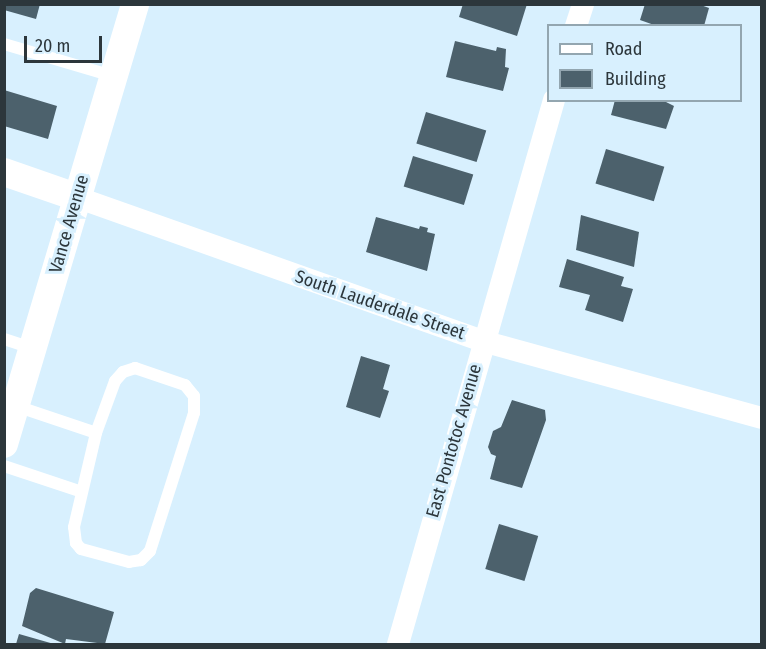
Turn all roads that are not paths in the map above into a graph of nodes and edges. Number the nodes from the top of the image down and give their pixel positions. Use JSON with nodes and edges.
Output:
{"nodes":[{"id":1,"x":135,"y":4,"type":"edge"},
{"id":2,"x":583,"y":4,"type":"edge"},
{"id":3,"x":577,"y":24,"type":"edge"},
{"id":4,"x":4,"y":44,"type":"edge"},
{"id":5,"x":113,"y":76,"type":"junction"},
{"id":6,"x":553,"y":102,"type":"edge"},
{"id":7,"x":4,"y":172,"type":"edge"},
{"id":8,"x":76,"y":197,"type":"junction"},
{"id":9,"x":4,"y":339,"type":"edge"},
{"id":10,"x":482,"y":341,"type":"junction"},
{"id":11,"x":32,"y":348,"type":"junction"},
{"id":12,"x":15,"y":406,"type":"junction"},
{"id":13,"x":762,"y":418,"type":"edge"},
{"id":14,"x":96,"y":433,"type":"junction"},
{"id":15,"x":4,"y":444,"type":"edge"},
{"id":16,"x":4,"y":466,"type":"edge"},
{"id":17,"x":82,"y":492,"type":"junction"},
{"id":18,"x":398,"y":645,"type":"edge"}],
"edges":[{"from":1,"to":5,"type":"street","name":"Vance Avenue"},
{"from":2,"to":3,"type":"street"},
{"from":4,"to":5,"type":"lane"},
{"from":5,"to":8,"type":"street","name":"Vance Avenue"},
{"from":6,"to":10,"type":"street","name":"East Pontotoc Avenue"},
{"from":7,"to":8,"type":"street","name":"South Lauderdale Street"},
{"from":8,"to":10,"type":"street","name":"South Lauderdale Street"},
{"from":8,"to":11,"type":"street","name":"Vance Avenue"},
{"from":9,"to":11,"type":"lane"},
{"from":10,"to":13,"type":"street","name":"South Lauderdale Street"},
{"from":10,"to":18,"type":"street","name":"East Pontotoc Avenue"},
{"from":11,"to":12,"type":"street","name":"Vance Avenue"},
{"from":12,"to":14,"type":"lane"},
{"from":12,"to":15,"type":"street","name":"Vance Avenue"},
{"from":14,"to":17,"type":"lane"},
{"from":14,"to":17,"type":"lane"},
{"from":16,"to":17,"type":"lane"}]}
